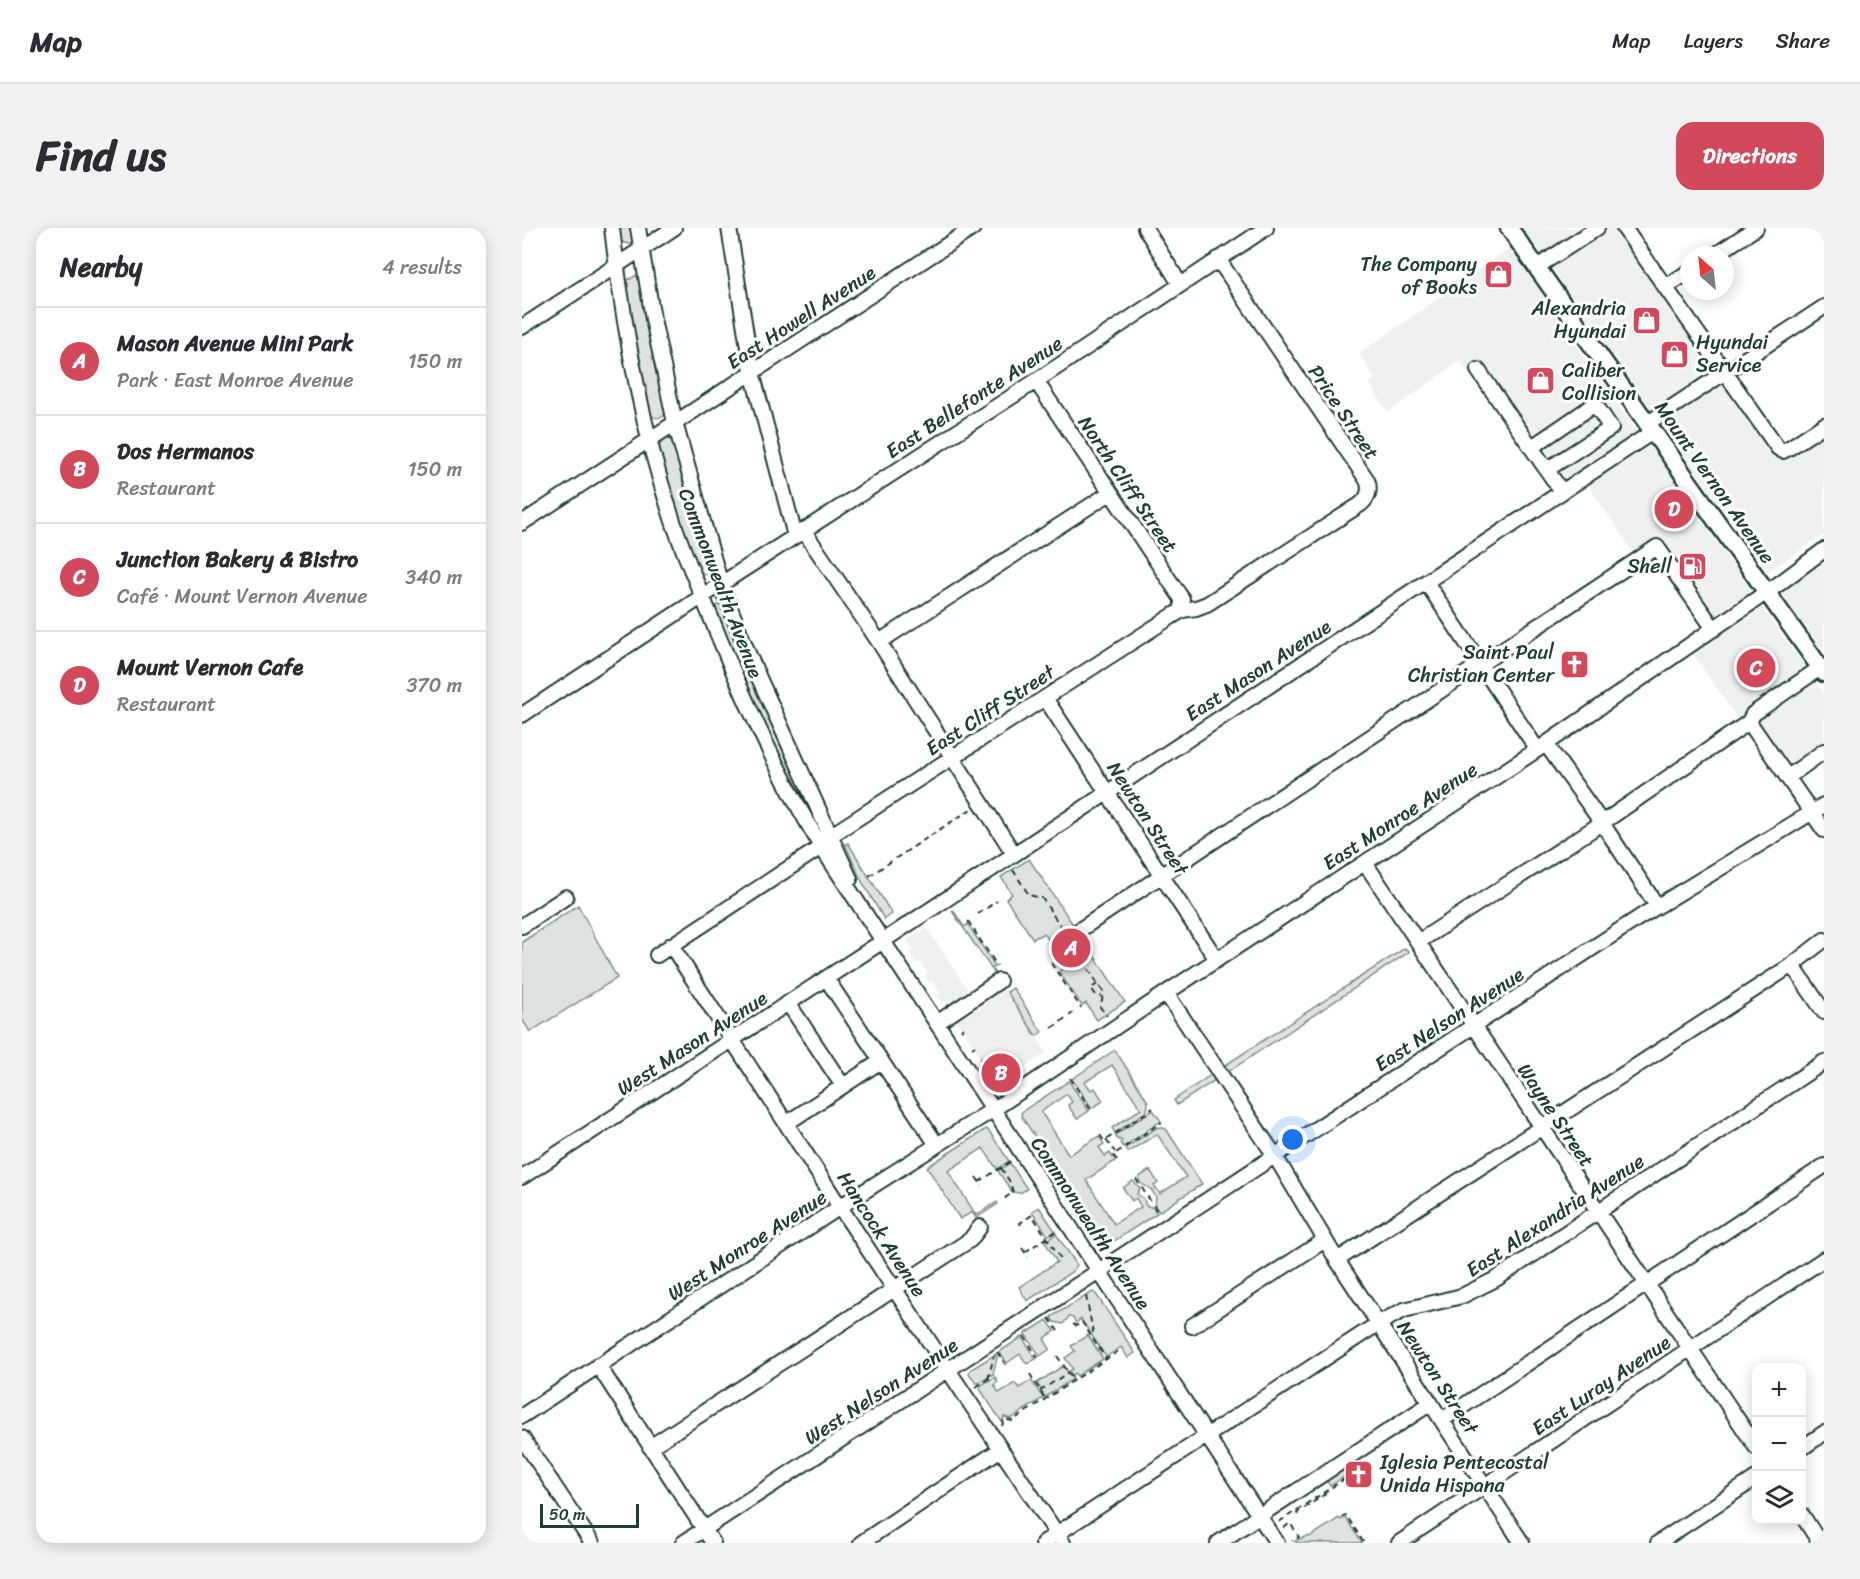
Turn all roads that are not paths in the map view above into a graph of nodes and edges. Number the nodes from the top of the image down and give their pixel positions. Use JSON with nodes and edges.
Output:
{"nodes":[{"id":1,"x":612,"y":228,"type":"edge"},
{"id":2,"x":638,"y":228,"type":"edge"},
{"id":3,"x":674,"y":228,"type":"edge"},
{"id":4,"x":729,"y":228,"type":"edge"},
{"id":5,"x":973,"y":228,"type":"edge"},
{"id":6,"x":1145,"y":228,"type":"edge"},
{"id":7,"x":1266,"y":228,"type":"edge"},
{"id":8,"x":1509,"y":228,"type":"edge"},
{"id":9,"x":1597,"y":228,"type":"edge"},
{"id":10,"x":1624,"y":228,"type":"edge"},
{"id":11,"x":1756,"y":228,"type":"edge"},
{"id":12,"x":1728,"y":246,"type":"edge"},
{"id":13,"x":642,"y":248,"type":"junction"},
{"id":14,"x":1218,"y":259,"type":"junction"},
{"id":15,"x":616,"y":265,"type":"junction"},
{"id":16,"x":1537,"y":267,"type":"junction"},
{"id":17,"x":1680,"y":278,"type":"edge"},
{"id":18,"x":1180,"y":284,"type":"junction"},
{"id":19,"x":1665,"y":287,"type":"junction"},
{"id":20,"x":1824,"y":307,"type":"edge"},
{"id":21,"x":522,"y":327,"type":"edge"},
{"id":22,"x":1478,"y":370,"type":"dead end"},
{"id":23,"x":752,"y":372,"type":"junction"},
{"id":24,"x":1725,"y":373,"type":"junction"},
{"id":25,"x":1036,"y":381,"type":"junction"},
{"id":26,"x":675,"y":423,"type":"junction"},
{"id":27,"x":1824,"y":425,"type":"edge"},
{"id":28,"x":1651,"y":427,"type":"junction"},
{"id":29,"x":649,"y":439,"type":"junction"},
{"id":30,"x":1532,"y":447,"type":"junction"},
{"id":31,"x":1548,"y":469,"type":"junction"},
{"id":32,"x":1562,"y":492,"type":"junction"},
{"id":33,"x":1110,"y":494,"type":"junction"},
{"id":34,"x":522,"y":523,"type":"edge"},
{"id":35,"x":800,"y":534,"type":"junction"},
{"id":36,"x":1824,"y":550,"type":"edge"},
{"id":37,"x":1426,"y":582,"type":"junction"},
{"id":38,"x":721,"y":585,"type":"junction"},
{"id":39,"x":1767,"y":592,"type":"junction"},
{"id":40,"x":703,"y":598,"type":"junction"},
{"id":41,"x":1182,"y":609,"type":"junction"},
{"id":42,"x":1714,"y":629,"type":"junction"},
{"id":43,"x":879,"y":642,"type":"junction"},
{"id":44,"x":1481,"y":663,"type":"junction"},
{"id":45,"x":1822,"y":670,"type":"edge"},
{"id":46,"x":1045,"y":698,"type":"junction"},
{"id":47,"x":522,"y":715,"type":"edge"},
{"id":48,"x":1749,"y":722,"type":"junction"},
{"id":49,"x":1542,"y":746,"type":"junction"},
{"id":50,"x":1824,"y":751,"type":"edge"},
{"id":51,"x":952,"y":758,"type":"junction"},
{"id":52,"x":1788,"y":777,"type":"junction"},
{"id":53,"x":1108,"y":792,"type":"junction"},
{"id":54,"x":1818,"y":809,"type":"edge"},
{"id":55,"x":1602,"y":823,"type":"junction"},
{"id":56,"x":1824,"y":830,"type":"edge"},
{"id":57,"x":825,"y":840,"type":"junction"},
{"id":58,"x":1014,"y":854,"type":"junction"},
{"id":59,"x":1365,"y":863,"type":"junction"},
{"id":60,"x":1162,"y":875,"type":"junction"},
{"id":61,"x":566,"y":897,"type":"dead end"},
{"id":62,"x":1658,"y":906,"type":"junction"},
{"id":63,"x":522,"y":926,"type":"edge"},
{"id":64,"x":1078,"y":931,"type":"dead end"},
{"id":65,"x":1824,"y":940,"type":"edge"},
{"id":66,"x":883,"y":941,"type":"junction"},
{"id":67,"x":1418,"y":942,"type":"junction"},
{"id":68,"x":671,"y":945,"type":"junction"},
{"id":69,"x":657,"y":955,"type":"dead end"},
{"id":70,"x":1216,"y":960,"type":"junction"},
{"id":71,"x":1792,"y":965,"type":"junction"},
{"id":72,"x":826,"y":978,"type":"junction"},
{"id":73,"x":999,"y":981,"type":"dead end"},
{"id":74,"x":1166,"y":993,"type":"junction"},
{"id":75,"x":788,"y":1003,"type":"junction"},
{"id":76,"x":1824,"y":1012,"type":"edge"},
{"id":77,"x":937,"y":1023,"type":"junction"},
{"id":78,"x":1474,"y":1026,"type":"junction"},
{"id":79,"x":732,"y":1040,"type":"junction"},
{"id":80,"x":881,"y":1061,"type":"junction"},
{"id":81,"x":1824,"y":1062,"type":"edge"},
{"id":82,"x":843,"y":1086,"type":"junction"},
{"id":83,"x":994,"y":1109,"type":"junction"},
{"id":84,"x":787,"y":1123,"type":"junction"},
{"id":85,"x":1542,"y":1127,"type":"junction"},
{"id":86,"x":937,"y":1145,"type":"junction"},
{"id":87,"x":1275,"y":1156,"type":"junction"},
{"id":88,"x":1824,"y":1166,"type":"edge"},
{"id":89,"x":522,"y":1177,"type":"edge"},
{"id":90,"x":840,"y":1207,"type":"junction"},
{"id":91,"x":1598,"y":1213,"type":"junction"},
{"id":92,"x":980,"y":1227,"type":"dead end"},
{"id":93,"x":1325,"y":1240,"type":"junction"},
{"id":94,"x":1824,"y":1259,"type":"edge"},
{"id":95,"x":1337,"y":1260,"type":"junction"},
{"id":96,"x":1100,"y":1271,"type":"junction"},
{"id":97,"x":1647,"y":1285,"type":"junction"},
{"id":98,"x":895,"y":1289,"type":"junction"},
{"id":99,"x":1379,"y":1323,"type":"junction"},
{"id":100,"x":1192,"y":1326,"type":"dead end"},
{"id":101,"x":1690,"y":1349,"type":"junction"},
{"id":102,"x":598,"y":1365,"type":"junction"},
{"id":103,"x":948,"y":1370,"type":"junction"},
{"id":104,"x":1431,"y":1403,"type":"junction"},
{"id":105,"x":522,"y":1416,"type":"edge"},
{"id":106,"x":1442,"y":1420,"type":"junction"},
{"id":107,"x":1824,"y":1434,"type":"edge"},
{"id":108,"x":1207,"y":1437,"type":"junction"},
{"id":109,"x":522,"y":1438,"type":"edge"},
{"id":110,"x":1752,"y":1441,"type":"edge"},
{"id":111,"x":1806,"y":1445,"type":"edge"},
{"id":112,"x":650,"y":1447,"type":"junction"},
{"id":113,"x":1001,"y":1449,"type":"junction"},
{"id":114,"x":1752,"y":1481,"type":"edge"},
{"id":115,"x":1485,"y":1486,"type":"junction"},
{"id":116,"x":1259,"y":1517,"type":"junction"},
{"id":117,"x":1806,"y":1521,"type":"edge"},
{"id":118,"x":704,"y":1529,"type":"junction"},
{"id":119,"x":1060,"y":1539,"type":"edge"},
{"id":120,"x":592,"y":1543,"type":"edge"},
{"id":121,"x":683,"y":1543,"type":"edge"},
{"id":122,"x":713,"y":1543,"type":"edge"},
{"id":123,"x":861,"y":1543,"type":"edge"},
{"id":124,"x":1043,"y":1543,"type":"edge"},
{"id":125,"x":1218,"y":1543,"type":"edge"},
{"id":126,"x":1277,"y":1543,"type":"edge"},
{"id":127,"x":1398,"y":1543,"type":"edge"},
{"id":128,"x":1522,"y":1543,"type":"edge"},
{"id":129,"x":1658,"y":1543,"type":"edge"},
{"id":130,"x":1820,"y":1543,"type":"edge"}],
"edges":[{"from":1,"to":15,"type":"street","name":"Commonwealth Avenue"},
{"from":2,"to":13,"type":"street","name":"Commonwealth Avenue"},
{"from":3,"to":13,"type":"street"},
{"from":4,"to":23,"type":"street"},
{"from":5,"to":23,"type":"street","name":"East Howell Avenue"},
{"from":6,"to":18,"type":"street"},
{"from":7,"to":14,"type":"street","name":"East Bellefonte Avenue"},
{"from":8,"to":16,"type":"main road","name":"Mount Vernon Avenue"},
{"from":9,"to":16,"type":"street"},
{"from":10,"to":19,"type":"street"},
{"from":11,"to":12,"type":"street"},
{"from":13,"to":15,"type":"street"},
{"from":13,"to":26,"type":"street","name":"Commonwealth Avenue"},
{"from":14,"to":18,"type":"street","name":"East Bellefonte Avenue"},
{"from":14,"to":41,"type":"street","name":"Price Street"},
{"from":15,"to":21,"type":"street"},
{"from":15,"to":29,"type":"street","name":"Commonwealth Avenue"},
{"from":16,"to":28,"type":"main road","name":"Mount Vernon Avenue"},
{"from":17,"to":19,"type":"street"},
{"from":18,"to":25,"type":"street","name":"East Bellefonte Avenue"},
{"from":19,"to":24,"type":"street"},
{"from":20,"to":24,"type":"street","name":"East Mason Avenue"},
{"from":22,"to":30,"type":"street"},
{"from":23,"to":26,"type":"street","name":"East Howell Avenue"},
{"from":23,"to":35,"type":"street"},
{"from":24,"to":27,"type":"street"},
{"from":24,"to":28,"type":"street","name":"East Mason Avenue"},
{"from":25,"to":33,"type":"street","name":"North Cliff Street"},
{"from":25,"to":35,"type":"street","name":"East Bellefonte Avenue"},
{"from":26,"to":29,"type":"street","name":"East Howell Avenue"},
{"from":26,"to":38,"type":"street","name":"Commonwealth Avenue"},
{"from":28,"to":32,"type":"street","name":"East Mason Avenue"},
{"from":28,"to":39,"type":"main road","name":"Mount Vernon Avenue"},
{"from":29,"to":34,"type":"street","name":"East Howell Avenue"},
{"from":29,"to":40,"type":"street","name":"Commonwealth Avenue"},
{"from":30,"to":31,"type":"street"},
{"from":30,"to":31,"type":"street"},
{"from":31,"to":32,"type":"street"},
{"from":32,"to":37,"type":"street","name":"East Mason Avenue"},
{"from":33,"to":41,"type":"street","name":"North Cliff Street"},
{"from":33,"to":43,"type":"street"},
{"from":35,"to":38,"type":"street","name":"East Bellefonte Avenue"},
{"from":35,"to":43,"type":"street"},
{"from":36,"to":39,"type":"street","name":"East Monroe Avenue"},
{"from":37,"to":44,"type":"street"},
{"from":37,"to":53,"type":"street","name":"East Mason Avenue"},
{"from":38,"to":40,"type":"street","name":"East Bellefonte Avenue"},
{"from":38,"to":57,"type":"street","name":"Commonwealth Avenue"},
{"from":39,"to":42,"type":"street","name":"East Monroe Avenue"},
{"from":39,"to":45,"type":"main road","name":"Mount Vernon Avenue"},
{"from":40,"to":47,"type":"street","name":"East Bellefonte Avenue"},
{"from":40,"to":57,"type":"street","name":"Commonwealth Avenue"},
{"from":41,"to":46,"type":"street","name":"East Cliff Street"},
{"from":42,"to":44,"type":"street"},
{"from":42,"to":49,"type":"street","name":"East Monroe Avenue"},
{"from":43,"to":51,"type":"street"},
{"from":44,"to":49,"type":"street"},
{"from":44,"to":60,"type":"street"},
{"from":45,"to":48,"type":"street"},
{"from":46,"to":51,"type":"street","name":"East Cliff Street"},
{"from":46,"to":53,"type":"street","name":"Newton Street"},
{"from":48,"to":52,"type":"street"},
{"from":48,"to":55,"type":"street"},
{"from":49,"to":55,"type":"street"},
{"from":49,"to":59,"type":"street","name":"East Monroe Avenue"},
{"from":50,"to":52,"type":"street"},
{"from":51,"to":57,"type":"street","name":"East Cliff Street"},
{"from":51,"to":58,"type":"street"},
{"from":52,"to":54,"type":"street"},
{"from":53,"to":58,"type":"street","name":"East Mason Avenue"},
{"from":53,"to":60,"type":"street","name":"Newton Street"},
{"from":54,"to":56,"type":"street"},
{"from":54,"to":62,"type":"street","name":"East Nelson Avenue"},
{"from":55,"to":62,"type":"street"},
{"from":55,"to":67,"type":"street"},
{"from":57,"to":66,"type":"street","name":"Commonwealth Avenue"},
{"from":57,"to":68,"type":"street","name":"East Cliff Street"},
{"from":58,"to":66,"type":"street","name":"East Mason Avenue"},
{"from":59,"to":67,"type":"street","name":"Wayne Street"},
{"from":59,"to":70,"type":"street","name":"East Monroe Avenue"},
{"from":60,"to":64,"type":"street"},
{"from":60,"to":70,"type":"street","name":"Newton Street"},
{"from":61,"to":63,"type":"street"},
{"from":62,"to":78,"type":"street","name":"East Nelson Avenue"},
{"from":65,"to":71,"type":"street"},
{"from":66,"to":72,"type":"street","name":"West Mason Avenue"},
{"from":66,"to":77,"type":"street","name":"Commonwealth Avenue"},
{"from":67,"to":78,"type":"street","name":"Wayne Street"},
{"from":68,"to":69,"type":"street","name":"East Cliff Street"},
{"from":68,"to":79,"type":"street","name":"Hancock Avenue"},
{"from":70,"to":74,"type":"street","name":"East Monroe Avenue"},
{"from":71,"to":76,"type":"street"},
{"from":71,"to":85,"type":"street"},
{"from":72,"to":75,"type":"street","name":"West Mason Avenue"},
{"from":72,"to":80,"type":"street"},
{"from":73,"to":77,"type":"street"},
{"from":74,"to":83,"type":"street","name":"East Monroe Avenue"},
{"from":74,"to":87,"type":"street","name":"Newton Street"},
{"from":75,"to":79,"type":"street","name":"West Mason Avenue"},
{"from":75,"to":82,"type":"street"},
{"from":77,"to":83,"type":"street","name":"Commonwealth Avenue"},
{"from":78,"to":85,"type":"street","name":"Wayne Street"},
{"from":78,"to":87,"type":"street","name":"East Nelson Avenue"},
{"from":79,"to":84,"type":"street","name":"Hancock Avenue"},
{"from":79,"to":89,"type":"street","name":"West Mason Avenue"},
{"from":80,"to":82,"type":"street"},
{"from":80,"to":86,"type":"street"},
{"from":81,"to":91,"type":"street","name":"East Alexandria Avenue"},
{"from":82,"to":84,"type":"street"},
{"from":83,"to":86,"type":"street","name":"West Monroe Avenue"},
{"from":83,"to":96,"type":"street","name":"Commonwealth Avenue"},
{"from":84,"to":90,"type":"street","name":"Hancock Avenue"},
{"from":85,"to":91,"type":"street","name":"Wayne Street"},
{"from":85,"to":95,"type":"street"},
{"from":86,"to":90,"type":"street","name":"West Monroe Avenue"},
{"from":87,"to":93,"type":"street","name":"Newton Street"},
{"from":87,"to":96,"type":"street","name":"East Nelson Avenue"},
{"from":88,"to":97,"type":"street"},
{"from":90,"to":98,"type":"street","name":"Hancock Avenue"},
{"from":90,"to":102,"type":"street","name":"West Monroe Avenue"},
{"from":91,"to":97,"type":"street","name":"Wayne Street"},
{"from":91,"to":99,"type":"street","name":"East Alexandria Avenue"},
{"from":92,"to":98,"type":"street"},
{"from":93,"to":95,"type":"street","name":"Newton Street"},
{"from":93,"to":100,"type":"street"},
{"from":94,"to":101,"type":"street","name":"East Luray Avenue"},
{"from":95,"to":99,"type":"street","name":"Newton Street"},
{"from":96,"to":103,"type":"street","name":"West Nelson Avenue"},
{"from":96,"to":108,"type":"street","name":"Commonwealth Avenue"},
{"from":97,"to":101,"type":"street","name":"Wayne Street"},
{"from":97,"to":106,"type":"street"},
{"from":98,"to":103,"type":"street","name":"Hancock Avenue"},
{"from":98,"to":112,"type":"street"},
{"from":99,"to":104,"type":"street","name":"Newton Street"},
{"from":99,"to":108,"type":"street","name":"East Alexandria Avenue"},
{"from":101,"to":110,"type":"street","name":"Wayne Street"},
{"from":101,"to":115,"type":"street","name":"East Luray Avenue"},
{"from":102,"to":105,"type":"street","name":"West Monroe Avenue"},
{"from":102,"to":112,"type":"street"},
{"from":103,"to":113,"type":"street","name":"Hancock Avenue"},
{"from":103,"to":118,"type":"street","name":"West Nelson Avenue"},
{"from":104,"to":106,"type":"street","name":"Newton Street"},
{"from":104,"to":116,"type":"street"},
{"from":106,"to":115,"type":"street","name":"Newton Street"},
{"from":107,"to":111,"type":"street"},
{"from":108,"to":116,"type":"street","name":"Commonwealth Avenue"},
{"from":108,"to":119,"type":"street","name":"East Alexandria Avenue"},
{"from":109,"to":120,"type":"street"},
{"from":112,"to":118,"type":"street"},
{"from":113,"to":119,"type":"street","name":"Hancock Avenue"},
{"from":113,"to":123,"type":"street"},
{"from":114,"to":129,"type":"street"},
{"from":115,"to":127,"type":"street","name":"East Luray Avenue"},
{"from":115,"to":128,"type":"street","name":"Newton Street"},
{"from":116,"to":125,"type":"street"},
{"from":116,"to":126,"type":"street","name":"Commonwealth Avenue"},
{"from":117,"to":130,"type":"street"},
{"from":118,"to":121,"type":"street","name":"West Nelson Avenue"},
{"from":118,"to":122,"type":"street"},
{"from":119,"to":124,"type":"street","name":"East Alexandria Avenue"}]}
